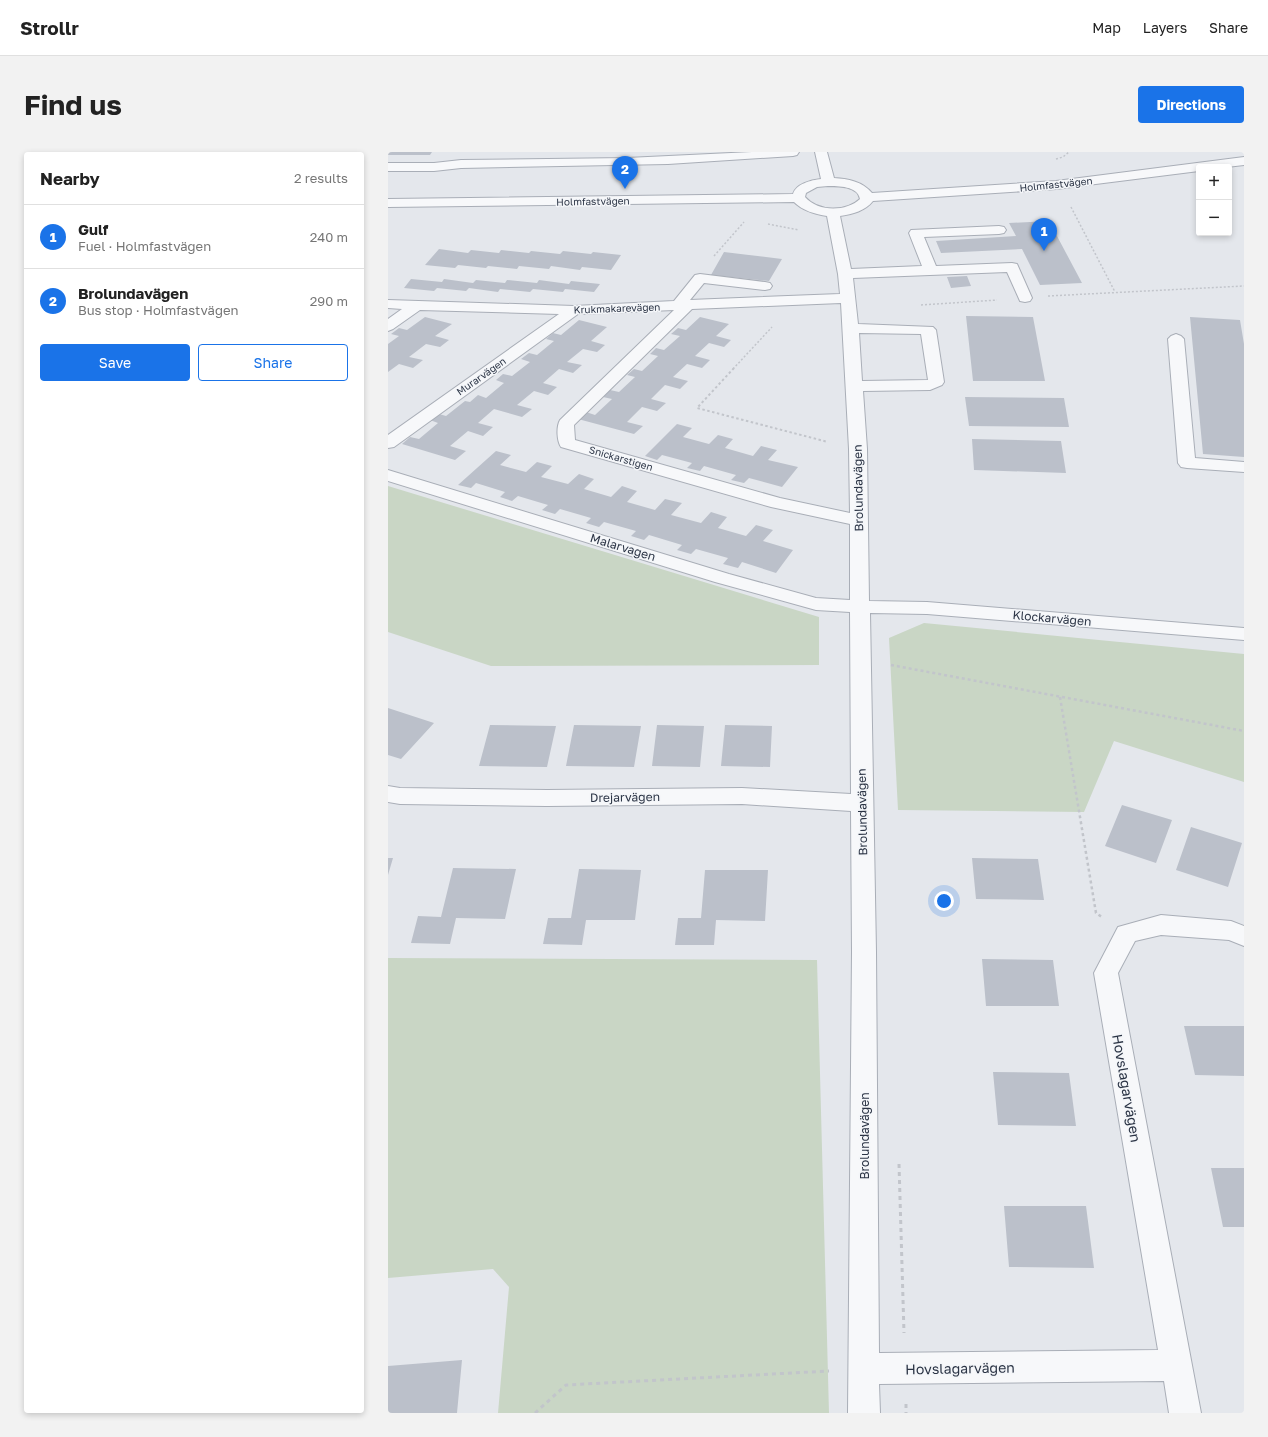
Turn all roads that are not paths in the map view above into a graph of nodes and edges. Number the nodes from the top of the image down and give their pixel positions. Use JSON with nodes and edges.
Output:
{"nodes":[{"id":1,"x":793,"y":152,"type":"edge"},
{"id":2,"x":821,"y":152,"type":"edge"},
{"id":3,"x":1244,"y":160,"type":"edge"},
{"id":4,"x":388,"y":167,"type":"edge"},
{"id":5,"x":828,"y":182,"type":"junction"},
{"id":6,"x":867,"y":197,"type":"junction"},
{"id":7,"x":798,"y":198,"type":"junction"},
{"id":8,"x":388,"y":203,"type":"edge"},
{"id":9,"x":833,"y":212,"type":"junction"},
{"id":10,"x":999,"y":230,"type":"dead end"},
{"id":11,"x":930,"y":270,"type":"junction"},
{"id":12,"x":845,"y":274,"type":"junction"},
{"id":13,"x":765,"y":286,"type":"dead end"},
{"id":14,"x":847,"y":298,"type":"junction"},
{"id":15,"x":1025,"y":298,"type":"dead end"},
{"id":16,"x":388,"y":304,"type":"edge"},
{"id":17,"x":417,"y":305,"type":"junction"},
{"id":18,"x":683,"y":306,"type":"junction"},
{"id":19,"x":574,"y":310,"type":"junction"},
{"id":20,"x":388,"y":326,"type":"edge"},
{"id":21,"x":851,"y":328,"type":"junction"},
{"id":22,"x":1176,"y":340,"type":"dead end"},
{"id":23,"x":855,"y":386,"type":"junction"},
{"id":24,"x":388,"y":443,"type":"edge"},
{"id":25,"x":1244,"y":466,"type":"edge"},
{"id":26,"x":388,"y":475,"type":"edge"},
{"id":27,"x":858,"y":520,"type":"junction"},
{"id":28,"x":860,"y":607,"type":"junction"},
{"id":29,"x":1244,"y":634,"type":"edge"},
{"id":30,"x":388,"y":794,"type":"edge"},
{"id":31,"x":862,"y":804,"type":"junction"},
{"id":32,"x":1244,"y":936,"type":"edge"},
{"id":33,"x":1177,"y":1365,"type":"junction"},
{"id":34,"x":863,"y":1369,"type":"junction"},
{"id":35,"x":864,"y":1413,"type":"edge"},
{"id":36,"x":1185,"y":1413,"type":"edge"}],
"edges":[{"from":1,"to":4,"type":"street"},
{"from":2,"to":5,"type":"street"},
{"from":3,"to":6,"type":"street","name":"Holmfastvägen"},
{"from":5,"to":6,"type":"street"},
{"from":5,"to":7,"type":"street"},
{"from":6,"to":9,"type":"street"},
{"from":7,"to":8,"type":"street","name":"Holmfastvägen"},
{"from":7,"to":9,"type":"street"},
{"from":9,"to":12,"type":"street","name":"Brolundavägen"},
{"from":10,"to":11,"type":"street"},
{"from":11,"to":12,"type":"street"},
{"from":11,"to":15,"type":"street"},
{"from":12,"to":14,"type":"street","name":"Brolundavägen"},
{"from":13,"to":18,"type":"street"},
{"from":14,"to":18,"type":"street","name":"Krukmakarevägen"},
{"from":14,"to":21,"type":"street","name":"Brolundavägen"},
{"from":16,"to":17,"type":"street","name":"Krukmakarevägen"},
{"from":17,"to":19,"type":"street","name":"Krukmakarevägen"},
{"from":17,"to":20,"type":"street"},
{"from":18,"to":19,"type":"street","name":"Krukmakarevägen"},
{"from":18,"to":27,"type":"street","name":"Snickarstigen"},
{"from":19,"to":24,"type":"street","name":"Murarvägen"},
{"from":21,"to":23,"type":"street","name":"Brolundavägen"},
{"from":21,"to":23,"type":"street"},
{"from":22,"to":25,"type":"street"},
{"from":23,"to":27,"type":"street","name":"Brolundavägen"},
{"from":26,"to":28,"type":"street","name":"Malarvagen"},
{"from":27,"to":28,"type":"street","name":"Brolundavägen"},
{"from":28,"to":29,"type":"street","name":"Klockarvägen"},
{"from":28,"to":31,"type":"street","name":"Brolundavägen"},
{"from":30,"to":31,"type":"street","name":"Drejarvägen"},
{"from":31,"to":34,"type":"street","name":"Brolundavägen"},
{"from":32,"to":33,"type":"street","name":"Hovslagarvägen"},
{"from":33,"to":34,"type":"street","name":"Hovslagarvägen"},
{"from":33,"to":36,"type":"street","name":"Hovslagarvägen"},
{"from":34,"to":35,"type":"street","name":"Brolundavägen"}]}
